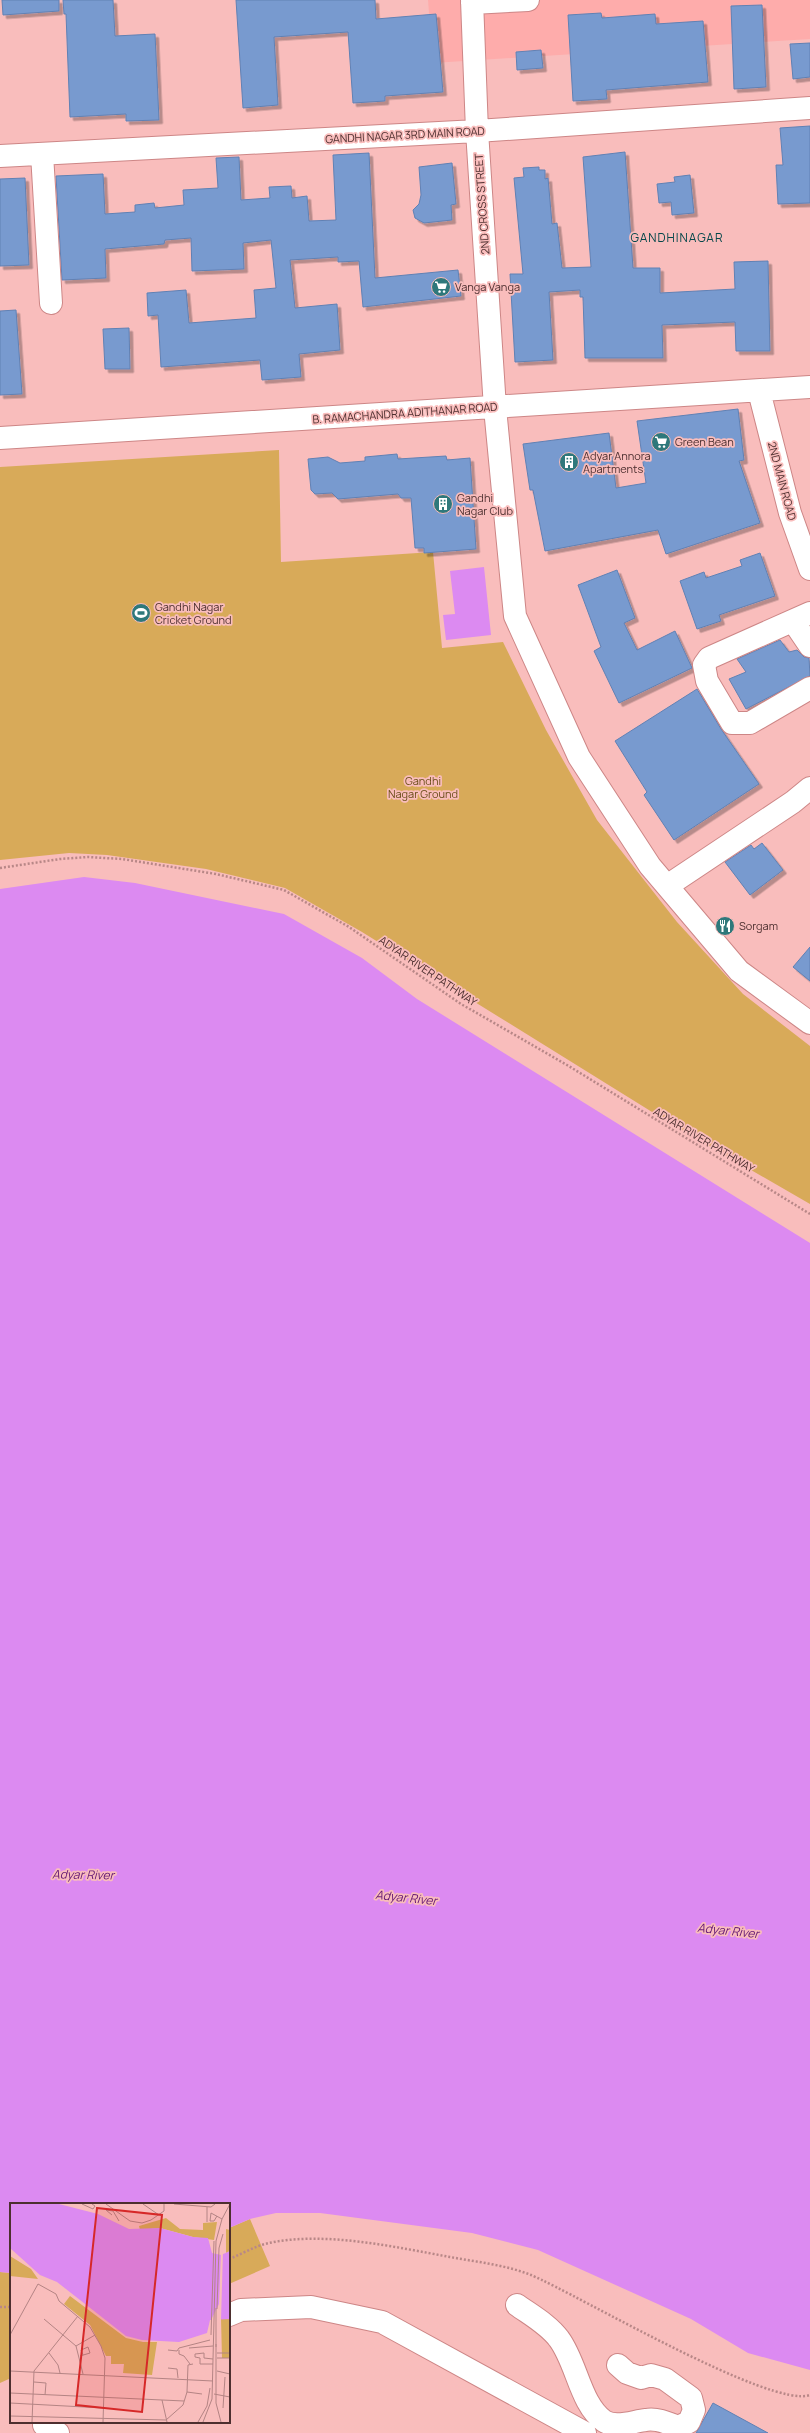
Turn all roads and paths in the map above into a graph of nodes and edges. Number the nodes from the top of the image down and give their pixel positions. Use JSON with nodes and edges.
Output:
{"nodes":[{"id":1,"x":528,"y":0,"type":"edge"},
{"id":2,"x":472,"y":2,"type":"edge"},
{"id":3,"x":810,"y":108,"type":"edge"},
{"id":4,"x":477,"y":131,"type":"junction"},
{"id":5,"x":42,"y":154,"type":"junction"},
{"id":6,"x":0,"y":156,"type":"edge"},
{"id":7,"x":51,"y":303,"type":"dead end"},
{"id":8,"x":810,"y":387,"type":"edge"},
{"id":9,"x":759,"y":391,"type":"junction"},
{"id":10,"x":495,"y":408,"type":"junction"},
{"id":11,"x":0,"y":438,"type":"edge"},
{"id":12,"x":810,"y":570,"type":"edge"},
{"id":13,"x":801,"y":617,"type":"edge"},
{"id":14,"x":810,"y":646,"type":"edge"},
{"id":15,"x":810,"y":688,"type":"edge"},
{"id":16,"x":810,"y":788,"type":"edge"},
{"id":17,"x":0,"y":868,"type":"edge"},
{"id":18,"x":667,"y":886,"type":"junction"},
{"id":19,"x":810,"y":1023,"type":"edge"},
{"id":20,"x":810,"y":1214,"type":"edge"},
{"id":21,"x":517,"y":2305,"type":"dead end"},
{"id":22,"x":0,"y":2307,"type":"edge"},
{"id":23,"x":10,"y":2308,"type":"edge"},
{"id":24,"x":230,"y":2315,"type":"edge"},
{"id":25,"x":618,"y":2365,"type":"dead end"},
{"id":26,"x":585,"y":2433,"type":"edge"}],
"edges":[{"from":1,"to":2,"type":"street"},
{"from":2,"to":4,"type":"street","name":"2ND CROSS STREET"},
{"from":3,"to":4,"type":"street","name":"GANDHI NAGAR 3RD MAIN ROAD"},
{"from":4,"to":5,"type":"street","name":"GANDHI NAGAR 3RD MAIN ROAD"},
{"from":4,"to":10,"type":"street","name":"2ND CROSS STREET"},
{"from":5,"to":6,"type":"street","name":"GANDHI NAGAR 3RD MAIN ROAD"},
{"from":5,"to":7,"type":"street"},
{"from":8,"to":9,"type":"street","name":"B. RAMACHANDRA ADITHANAR ROAD"},
{"from":9,"to":10,"type":"street","name":"B. RAMACHANDRA ADITHANAR ROAD"},
{"from":9,"to":12,"type":"street","name":"2ND MAIN ROAD"},
{"from":10,"to":11,"type":"street","name":"B. RAMACHANDRA ADITHANAR ROAD"},
{"from":10,"to":18,"type":"street","name":"2ND CROSS STREET"},
{"from":13,"to":14,"type":"street"},
{"from":13,"to":15,"type":"street"},
{"from":16,"to":18,"type":"street"},
{"from":17,"to":20,"type":"path","name":"ADYAR RIVER PATHWAY"},
{"from":18,"to":19,"type":"street","name":"2ND CROSS STREET"},
{"from":21,"to":25,"type":"street"},
{"from":22,"to":23,"type":"path"},
{"from":24,"to":26,"type":"street"}]}
